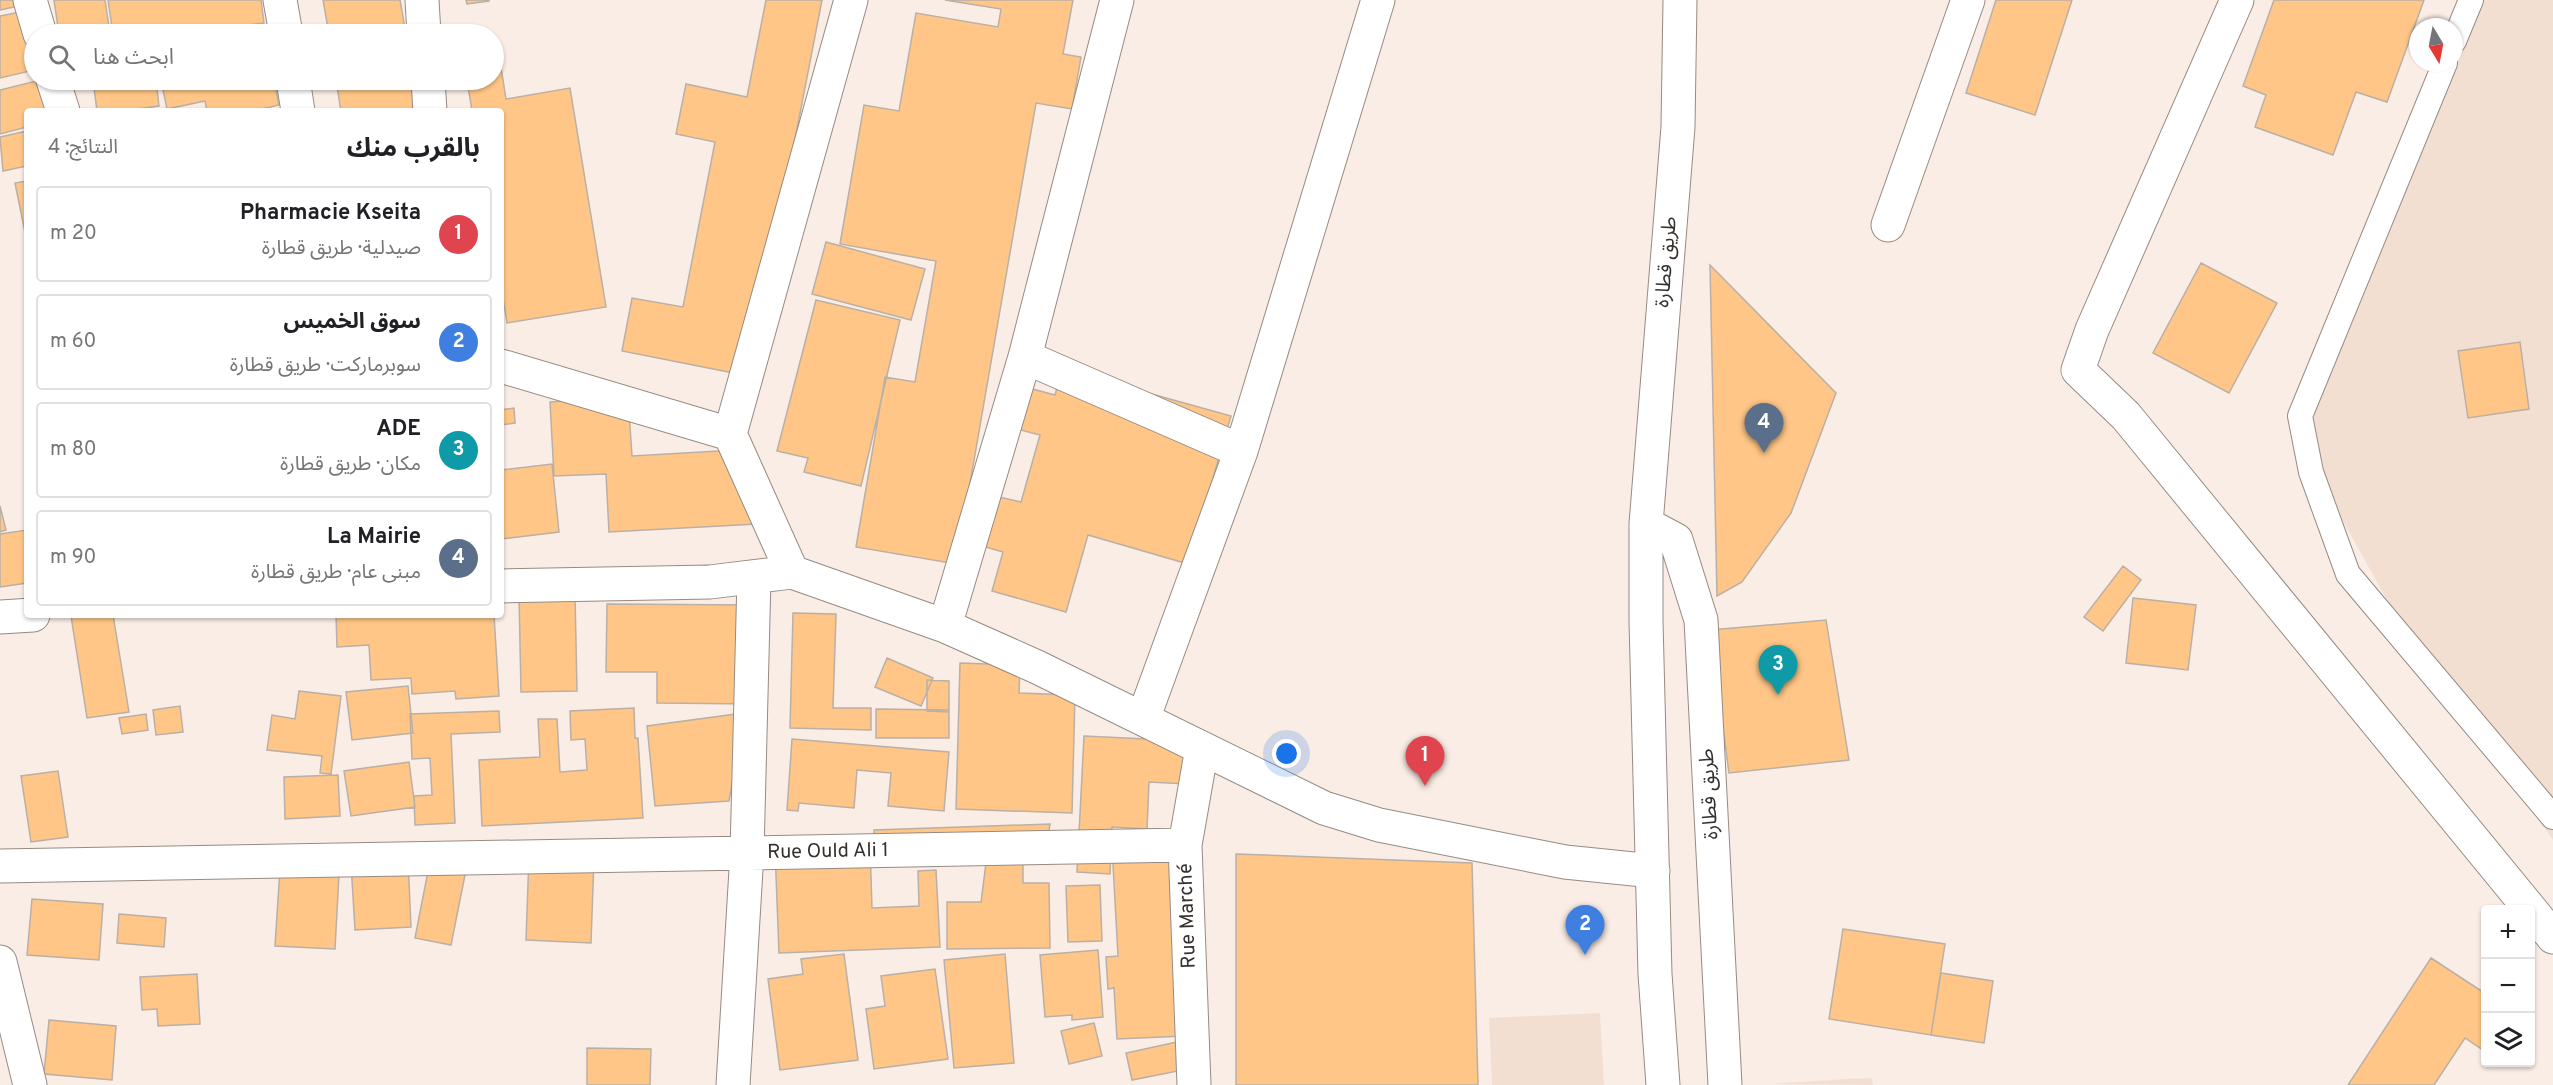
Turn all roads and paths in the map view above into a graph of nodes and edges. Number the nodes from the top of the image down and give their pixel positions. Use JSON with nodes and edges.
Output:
{"nodes":[{"id":1,"x":30,"y":0,"type":"edge"},
{"id":2,"x":280,"y":0,"type":"edge"},
{"id":3,"x":422,"y":0,"type":"edge"},
{"id":4,"x":851,"y":0,"type":"edge"},
{"id":5,"x":1117,"y":0,"type":"edge"},
{"id":6,"x":1378,"y":0,"type":"edge"},
{"id":7,"x":1680,"y":0,"type":"edge"},
{"id":8,"x":1968,"y":0,"type":"edge"},
{"id":9,"x":2237,"y":0,"type":"edge"},
{"id":10,"x":2471,"y":0,"type":"edge"},
{"id":11,"x":2463,"y":19,"type":"edge"},
{"id":12,"x":37,"y":24,"type":"edge"},
{"id":13,"x":284,"y":24,"type":"edge"},
{"id":14,"x":423,"y":24,"type":"edge"},
{"id":15,"x":2441,"y":72,"type":"edge"},
{"id":16,"x":56,"y":90,"type":"edge"},
{"id":17,"x":295,"y":90,"type":"edge"},
{"id":18,"x":429,"y":90,"type":"edge"},
{"id":19,"x":62,"y":108,"type":"edge"},
{"id":20,"x":298,"y":108,"type":"edge"},
{"id":21,"x":430,"y":108,"type":"edge"},
{"id":22,"x":1888,"y":225,"type":"dead end"},
{"id":23,"x":1025,"y":357,"type":"junction"},
{"id":24,"x":504,"y":367,"type":"edge"},
{"id":25,"x":730,"y":435,"type":"junction"},
{"id":26,"x":1241,"y":451,"type":"junction"},
{"id":27,"x":1646,"y":525,"type":"junction"},
{"id":28,"x":792,"y":572,"type":"junction"},
{"id":29,"x":754,"y":578,"type":"junction"},
{"id":30,"x":504,"y":586,"type":"edge"},
{"id":31,"x":24,"y":616,"type":"edge"},
{"id":32,"x":0,"y":617,"type":"edge"},
{"id":33,"x":945,"y":626,"type":"junction"},
{"id":34,"x":1143,"y":719,"type":"junction"},
{"id":35,"x":1202,"y":748,"type":"junction"},
{"id":36,"x":2553,"y":817,"type":"edge"},
{"id":37,"x":1185,"y":845,"type":"junction"},
{"id":38,"x":747,"y":853,"type":"junction"},
{"id":39,"x":0,"y":866,"type":"edge"},
{"id":40,"x":1653,"y":871,"type":"junction"},
{"id":41,"x":2553,"y":937,"type":"edge"},
{"id":42,"x":0,"y":962,"type":"edge"},
{"id":43,"x":30,"y":1085,"type":"edge"},
{"id":44,"x":733,"y":1085,"type":"edge"},
{"id":45,"x":1194,"y":1085,"type":"edge"},
{"id":46,"x":1663,"y":1085,"type":"edge"},
{"id":47,"x":1725,"y":1085,"type":"edge"}],
"edges":[{"from":1,"to":12,"type":"street"},
{"from":2,"to":13,"type":"street"},
{"from":3,"to":14,"type":"street"},
{"from":4,"to":25,"type":"street"},
{"from":5,"to":23,"type":"street"},
{"from":6,"to":26,"type":"street"},
{"from":7,"to":27,"type":"street","name":"طريق قطارة"},
{"from":8,"to":22,"type":"street"},
{"from":9,"to":41,"type":"street"},
{"from":10,"to":11,"type":"lane"},
{"from":15,"to":36,"type":"lane"},
{"from":16,"to":19,"type":"street"},
{"from":17,"to":20,"type":"street"},
{"from":18,"to":21,"type":"street"},
{"from":23,"to":26,"type":"street"},
{"from":23,"to":33,"type":"street"},
{"from":24,"to":25,"type":"street"},
{"from":25,"to":28,"type":"street"},
{"from":26,"to":34,"type":"street"},
{"from":27,"to":40,"type":"street","name":"طريق قطارة"},
{"from":27,"to":47,"type":"street","name":"طريق قطارة"},
{"from":28,"to":29,"type":"street"},
{"from":28,"to":33,"type":"street"},
{"from":29,"to":30,"type":"street"},
{"from":29,"to":38,"type":"street","name":"Rue Ould Ali 1"},
{"from":31,"to":32,"type":"street"},
{"from":33,"to":34,"type":"street"},
{"from":34,"to":35,"type":"street"},
{"from":35,"to":37,"type":"street","name":"Rue Marché"},
{"from":35,"to":40,"type":"street"},
{"from":37,"to":38,"type":"street","name":"Rue Ould Ali 1"},
{"from":37,"to":45,"type":"street","name":"Rue Marché"},
{"from":38,"to":39,"type":"street"},
{"from":38,"to":44,"type":"street"},
{"from":40,"to":46,"type":"street","name":"طريق قطارة"},
{"from":42,"to":43,"type":"street"}]}
